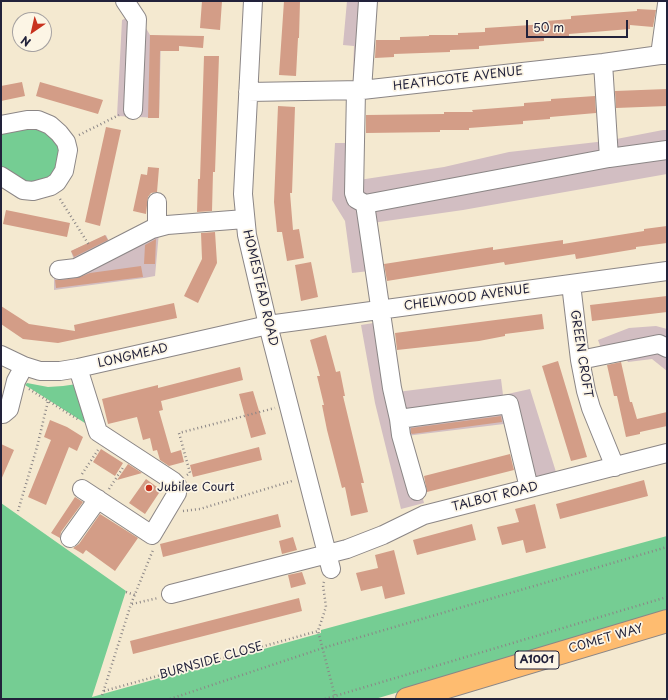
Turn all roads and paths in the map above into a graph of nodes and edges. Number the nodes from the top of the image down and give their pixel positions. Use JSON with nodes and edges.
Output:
{"nodes":[{"id":1,"x":125,"y":1,"type":"edge"},
{"id":2,"x":253,"y":1,"type":"edge"},
{"id":3,"x":368,"y":1,"type":"edge"},
{"id":4,"x":667,"y":4,"type":"edge"},
{"id":5,"x":663,"y":55,"type":"edge"},
{"id":6,"x":603,"y":63,"type":"junction"},
{"id":7,"x":359,"y":90,"type":"junction"},
{"id":8,"x":248,"y":92,"type":"junction"},
{"id":9,"x":133,"y":110,"type":"joint"},
{"id":10,"x":1,"y":125,"type":"edge"},
{"id":11,"x":66,"y":142,"type":"junction"},
{"id":12,"x":667,"y":150,"type":"edge"},
{"id":13,"x":608,"y":158,"type":"junction"},
{"id":14,"x":1,"y":176,"type":"edge"},
{"id":15,"x":51,"y":186,"type":"junction"},
{"id":16,"x":157,"y":202,"type":"dead end"},
{"id":17,"x":366,"y":204,"type":"junction"},
{"id":18,"x":245,"y":219,"type":"junction"},
{"id":19,"x":159,"y":227,"type":"junction"},
{"id":20,"x":97,"y":258,"type":"junction"},
{"id":21,"x":59,"y":270,"type":"dead end"},
{"id":22,"x":667,"y":271,"type":"edge"},
{"id":23,"x":570,"y":284,"type":"junction"},
{"id":24,"x":380,"y":309,"type":"junction"},
{"id":25,"x":268,"y":325,"type":"junction"},
{"id":26,"x":667,"y":348,"type":"edge"},
{"id":27,"x":1,"y":355,"type":"edge"},
{"id":28,"x":580,"y":360,"type":"junction"},
{"id":29,"x":78,"y":368,"type":"junction"},
{"id":30,"x":20,"y":374,"type":"junction"},
{"id":31,"x":48,"y":401,"type":"junction"},
{"id":32,"x":289,"y":404,"type":"junction"},
{"id":33,"x":1,"y":414,"type":"edge"},
{"id":34,"x":399,"y":419,"type":"junction"},
{"id":35,"x":102,"y":435,"type":"junction"},
{"id":36,"x":667,"y":453,"type":"edge"},
{"id":37,"x":132,"y":454,"type":"junction"},
{"id":38,"x":615,"y":467,"type":"junction"},
{"id":39,"x":308,"y":476,"type":"junction"},
{"id":40,"x":177,"y":485,"type":"junction"},
{"id":41,"x":82,"y":488,"type":"joint"},
{"id":42,"x":529,"y":488,"type":"junction"},
{"id":43,"x":417,"y":491,"type":"dead end"},
{"id":44,"x":99,"y":500,"type":"junction"},
{"id":45,"x":18,"y":512,"type":"dead end"},
{"id":46,"x":165,"y":514,"type":"junction"},
{"id":47,"x":152,"y":535,"type":"junction"},
{"id":48,"x":70,"y":538,"type":"dead end"},
{"id":49,"x":667,"y":547,"type":"edge"},
{"id":50,"x":329,"y":562,"type":"junction"},
{"id":51,"x":126,"y":592,"type":"dead end"},
{"id":52,"x":135,"y":594,"type":"junction"},
{"id":53,"x":171,"y":594,"type":"joint"},
{"id":54,"x":667,"y":597,"type":"edge"},
{"id":55,"x":131,"y":604,"type":"junction"},
{"id":56,"x":667,"y":621,"type":"edge"},
{"id":57,"x":318,"y":632,"type":"junction"},
{"id":58,"x":323,"y":648,"type":"junction"},
{"id":59,"x":104,"y":691,"type":"junction"},
{"id":60,"x":335,"y":696,"type":"junction"},
{"id":61,"x":101,"y":699,"type":"edge"},
{"id":62,"x":170,"y":699,"type":"edge"},
{"id":63,"x":325,"y":699,"type":"edge"},
{"id":64,"x":407,"y":699,"type":"edge"}],
"edges":[{"from":1,"to":9,"type":"street"},
{"from":2,"to":8,"type":"street","name":"HOMESTEAD ROAD"},
{"from":3,"to":7,"type":"street"},
{"from":4,"to":5,"type":"street"},
{"from":5,"to":6,"type":"street","name":"HEATHCOTE AVENUE"},
{"from":6,"to":7,"type":"street","name":"HEATHCOTE AVENUE"},
{"from":6,"to":13,"type":"street"},
{"from":7,"to":8,"type":"street","name":"HEATHCOTE AVENUE"},
{"from":7,"to":17,"type":"street"},
{"from":8,"to":18,"type":"street","name":"HOMESTEAD ROAD"},
{"from":9,"to":11,"type":"path"},
{"from":10,"to":11,"type":"street"},
{"from":11,"to":15,"type":"street"},
{"from":12,"to":13,"type":"street"},
{"from":13,"to":17,"type":"street"},
{"from":14,"to":15,"type":"street"},
{"from":15,"to":20,"type":"path"},
{"from":16,"to":19,"type":"street"},
{"from":17,"to":24,"type":"street"},
{"from":18,"to":19,"type":"street"},
{"from":18,"to":25,"type":"street","name":"HOMESTEAD ROAD"},
{"from":19,"to":20,"type":"street"},
{"from":20,"to":21,"type":"street"},
{"from":22,"to":23,"type":"street","name":"CHELWOOD AVENUE"},
{"from":23,"to":24,"type":"street","name":"CHELWOOD AVENUE"},
{"from":23,"to":28,"type":"street","name":"GREEN CROFT"},
{"from":24,"to":25,"type":"street","name":"CHELWOOD AVENUE"},
{"from":24,"to":34,"type":"street"},
{"from":25,"to":29,"type":"street","name":"LONGMEAD"},
{"from":25,"to":32,"type":"street","name":"HOMESTEAD ROAD"},
{"from":26,"to":28,"type":"street"},
{"from":27,"to":30,"type":"street","name":"LONGMEAD"},
{"from":28,"to":38,"type":"street","name":"GREEN CROFT"},
{"from":29,"to":30,"type":"street","name":"LONGMEAD"},
{"from":29,"to":35,"type":"street"},
{"from":30,"to":31,"type":"path"},
{"from":30,"to":33,"type":"street"},
{"from":31,"to":35,"type":"path"},
{"from":31,"to":45,"type":"path"},
{"from":32,"to":39,"type":"street","name":"HOMESTEAD ROAD"},
{"from":32,"to":40,"type":"path"},
{"from":34,"to":42,"type":"street"},
{"from":34,"to":43,"type":"street"},
{"from":35,"to":37,"type":"street"},
{"from":35,"to":41,"type":"path"},
{"from":36,"to":38,"type":"street","name":"TALBOT ROAD"},
{"from":37,"to":40,"type":"street"},
{"from":37,"to":44,"type":"path"},
{"from":38,"to":42,"type":"street","name":"TALBOT ROAD"},
{"from":39,"to":46,"type":"path"},
{"from":39,"to":50,"type":"street","name":"HOMESTEAD ROAD"},
{"from":40,"to":46,"type":"street"},
{"from":41,"to":44,"type":"street"},
{"from":42,"to":50,"type":"street","name":"TALBOT ROAD"},
{"from":44,"to":47,"type":"street"},
{"from":44,"to":48,"type":"street"},
{"from":46,"to":47,"type":"street"},
{"from":47,"to":52,"type":"path"},
{"from":49,"to":58,"type":"path"},
{"from":50,"to":53,"type":"street"},
{"from":50,"to":57,"type":"path"},
{"from":51,"to":52,"type":"path"},
{"from":52,"to":55,"type":"path"},
{"from":53,"to":55,"type":"path"},
{"from":54,"to":60,"type":"path"},
{"from":55,"to":59,"type":"path"},
{"from":56,"to":64,"type":"main road","name":"COMET WAY","number":"A1001"},
{"from":57,"to":58,"type":"path"},
{"from":57,"to":59,"type":"path","name":"BURNSIDE CLOSE"},
{"from":58,"to":60,"type":"path"},
{"from":58,"to":62,"type":"path"},
{"from":59,"to":61,"type":"path"},
{"from":60,"to":63,"type":"path"}]}
